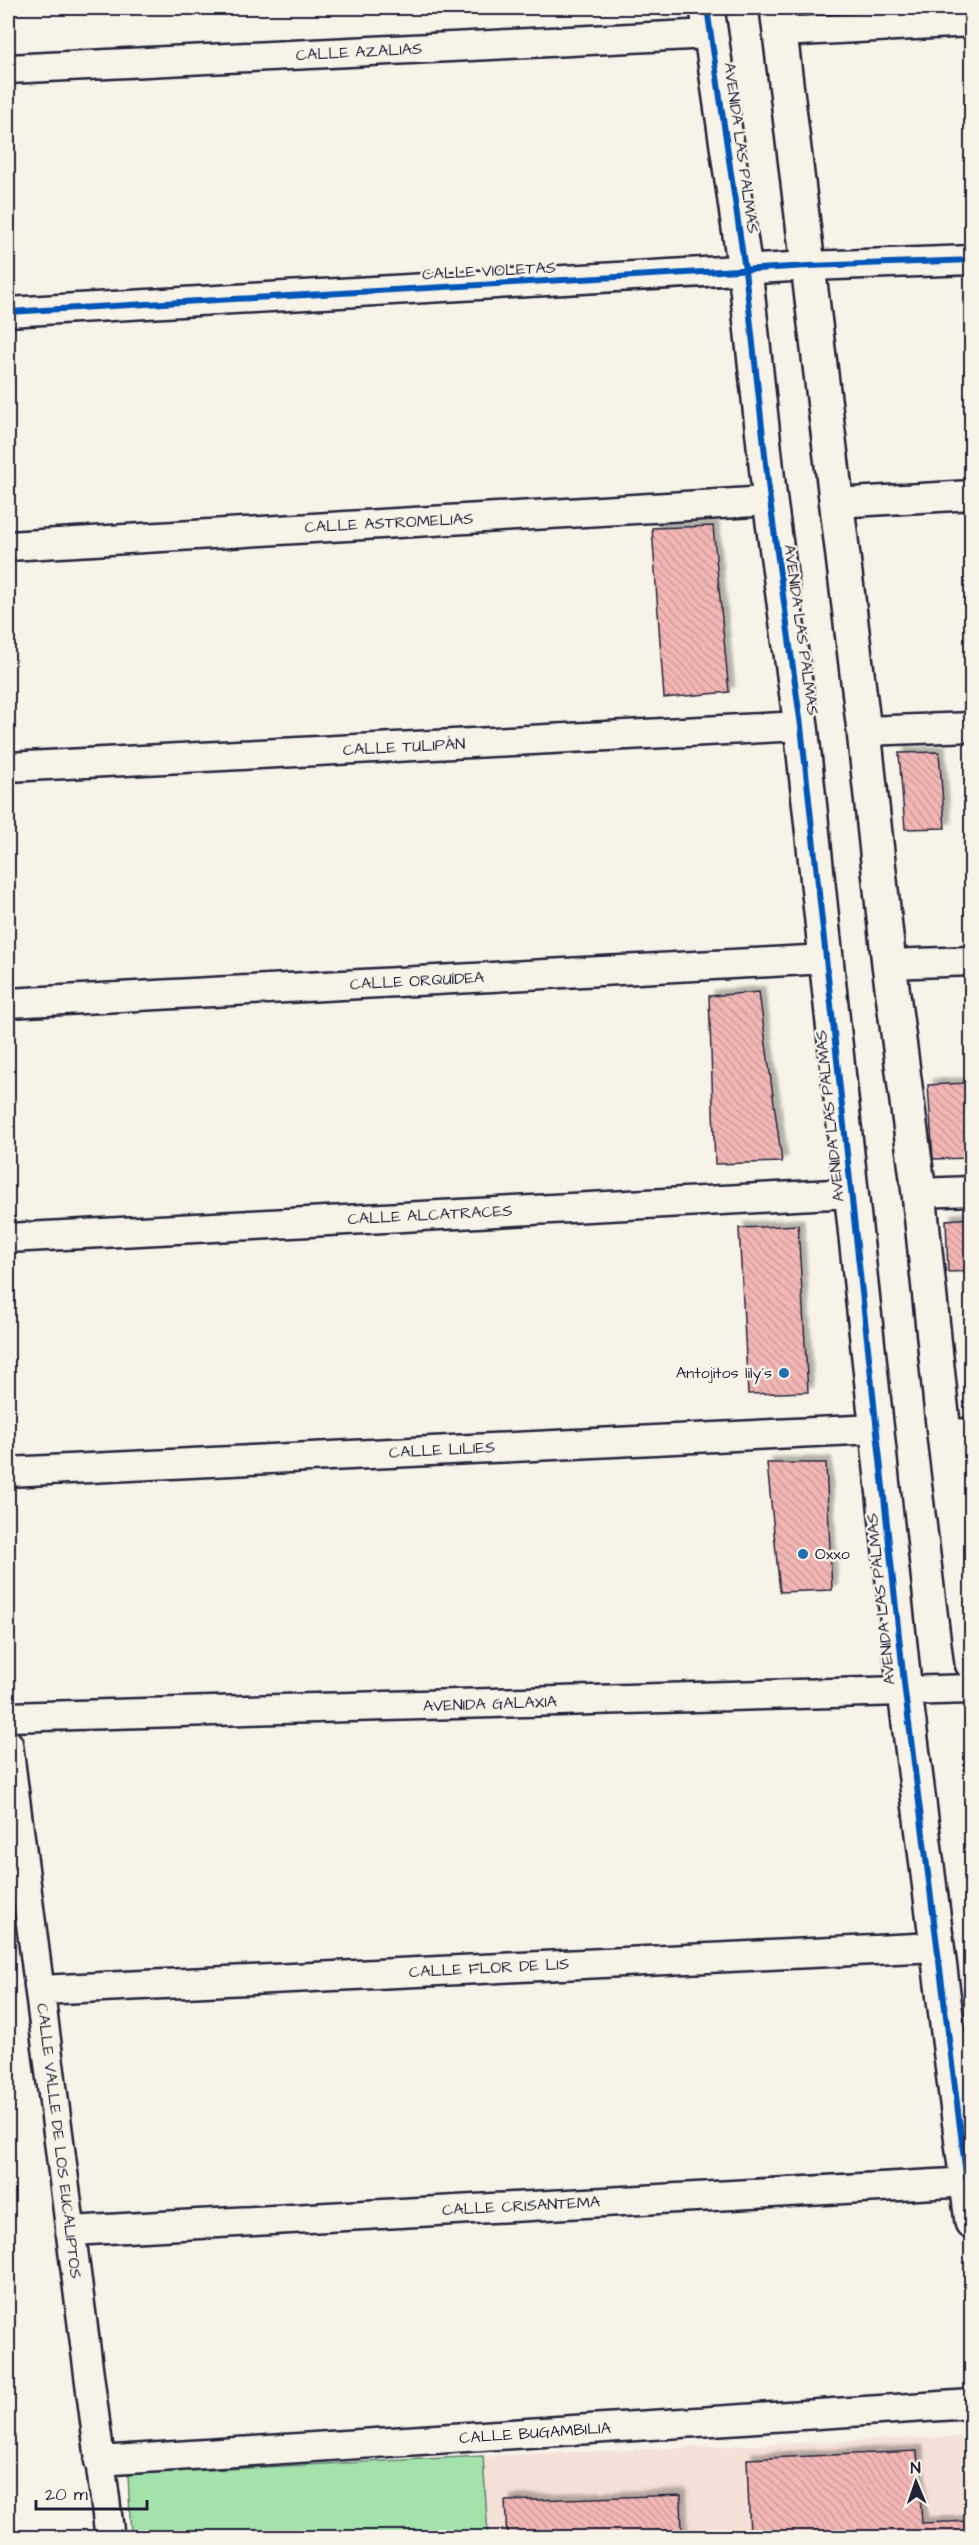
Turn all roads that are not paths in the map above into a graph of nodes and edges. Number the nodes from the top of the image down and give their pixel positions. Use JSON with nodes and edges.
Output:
{"nodes":[{"id":1,"x":778,"y":20,"type":"edge"},
{"id":2,"x":709,"y":21,"type":"edge"},
{"id":3,"x":972,"y":22,"type":"edge"},
{"id":4,"x":8,"y":69,"type":"edge"},
{"id":5,"x":972,"y":260,"type":"edge"},
{"id":6,"x":809,"y":266,"type":"junction"},
{"id":7,"x":745,"y":270,"type":"junction"},
{"id":8,"x":8,"y":312,"type":"edge"},
{"id":9,"x":972,"y":495,"type":"edge"},
{"id":10,"x":770,"y":501,"type":"junction"},
{"id":11,"x":835,"y":503,"type":"junction"},
{"id":12,"x":8,"y":546,"type":"edge"},
{"id":13,"x":801,"y":726,"type":"junction"},
{"id":14,"x":972,"y":727,"type":"edge"},
{"id":15,"x":864,"y":731,"type":"junction"},
{"id":16,"x":8,"y":767,"type":"edge"},
{"id":17,"x":826,"y":959,"type":"junction"},
{"id":18,"x":972,"y":961,"type":"edge"},
{"id":19,"x":889,"y":964,"type":"junction"},
{"id":20,"x":8,"y":1003,"type":"edge"},
{"id":21,"x":972,"y":1191,"type":"edge"},
{"id":22,"x":852,"y":1192,"type":"junction"},
{"id":23,"x":919,"y":1193,"type":"junction"},
{"id":24,"x":8,"y":1238,"type":"edge"},
{"id":25,"x":876,"y":1429,"type":"junction"},
{"id":26,"x":958,"y":1433,"type":"edge"},
{"id":27,"x":8,"y":1472,"type":"edge"},
{"id":28,"x":972,"y":1663,"type":"edge"},
{"id":29,"x":972,"y":1689,"type":"edge"},
{"id":30,"x":905,"y":1692,"type":"junction"},
{"id":31,"x":8,"y":1717,"type":"edge"},
{"id":32,"x":8,"y":1744,"type":"edge"},
{"id":33,"x":937,"y":1947,"type":"junction"},
{"id":34,"x":40,"y":1990,"type":"junction"},
{"id":35,"x":969,"y":2182,"type":"edge"},
{"id":36,"x":972,"y":2222,"type":"edge"},
{"id":37,"x":70,"y":2231,"type":"junction"},
{"id":38,"x":972,"y":2404,"type":"edge"},
{"id":39,"x":99,"y":2461,"type":"junction"},
{"id":40,"x":110,"y":2538,"type":"edge"}],
"edges":[{"from":1,"to":3,"type":"street"},
{"from":1,"to":6,"type":"street"},
{"from":2,"to":4,"type":"street","name":"CALLE AZALIAS"},
{"from":2,"to":7,"type":"street","name":"AVENIDA LAS PALMAS"},
{"from":5,"to":6,"type":"street","name":"CALLE VIOLETAS"},
{"from":6,"to":7,"type":"street","name":"CALLE VIOLETAS"},
{"from":6,"to":11,"type":"street"},
{"from":7,"to":8,"type":"street","name":"CALLE VIOLETAS"},
{"from":7,"to":10,"type":"street","name":"AVENIDA LAS PALMAS"},
{"from":9,"to":11,"type":"street"},
{"from":10,"to":12,"type":"street","name":"CALLE ASTROMELIAS"},
{"from":10,"to":13,"type":"street","name":"AVENIDA LAS PALMAS"},
{"from":11,"to":15,"type":"street"},
{"from":13,"to":16,"type":"street","name":"CALLE TULIPÁN"},
{"from":13,"to":17,"type":"street","name":"AVENIDA LAS PALMAS"},
{"from":14,"to":15,"type":"street"},
{"from":15,"to":19,"type":"street"},
{"from":17,"to":20,"type":"street","name":"CALLE ORQUÍDEA"},
{"from":17,"to":22,"type":"street","name":"AVENIDA LAS PALMAS"},
{"from":18,"to":19,"type":"street"},
{"from":19,"to":23,"type":"street"},
{"from":21,"to":23,"type":"street"},
{"from":22,"to":24,"type":"street","name":"CALLE ALCATRACES"},
{"from":22,"to":25,"type":"street","name":"AVENIDA LAS PALMAS"},
{"from":23,"to":26,"type":"street"},
{"from":25,"to":27,"type":"street","name":"CALLE LILIES"},
{"from":25,"to":30,"type":"street","name":"AVENIDA LAS PALMAS"},
{"from":26,"to":28,"type":"street"},
{"from":29,"to":30,"type":"street","name":"AVENIDA GALAXIA"},
{"from":30,"to":31,"type":"street","name":"AVENIDA GALAXIA"},
{"from":30,"to":33,"type":"street","name":"AVENIDA LAS PALMAS"},
{"from":32,"to":34,"type":"street","name":"CALLE VALLE DE LOS EUCALIPTOS"},
{"from":33,"to":34,"type":"street","name":"CALLE FLOR DE LIS"},
{"from":33,"to":35,"type":"street","name":"AVENIDA LAS PALMAS"},
{"from":34,"to":37,"type":"street","name":"CALLE VALLE DE LOS EUCALIPTOS"},
{"from":35,"to":36,"type":"street","name":"AVENIDA LAS PALMAS"},
{"from":35,"to":37,"type":"street","name":"CALLE CRISANTEMA"},
{"from":37,"to":39,"type":"street","name":"CALLE VALLE DE LOS EUCALIPTOS"},
{"from":38,"to":39,"type":"street","name":"CALLE BUGAMBILIA"},
{"from":39,"to":40,"type":"street","name":"CALLE VALLE DE LOS EUCALIPTOS"}]}
